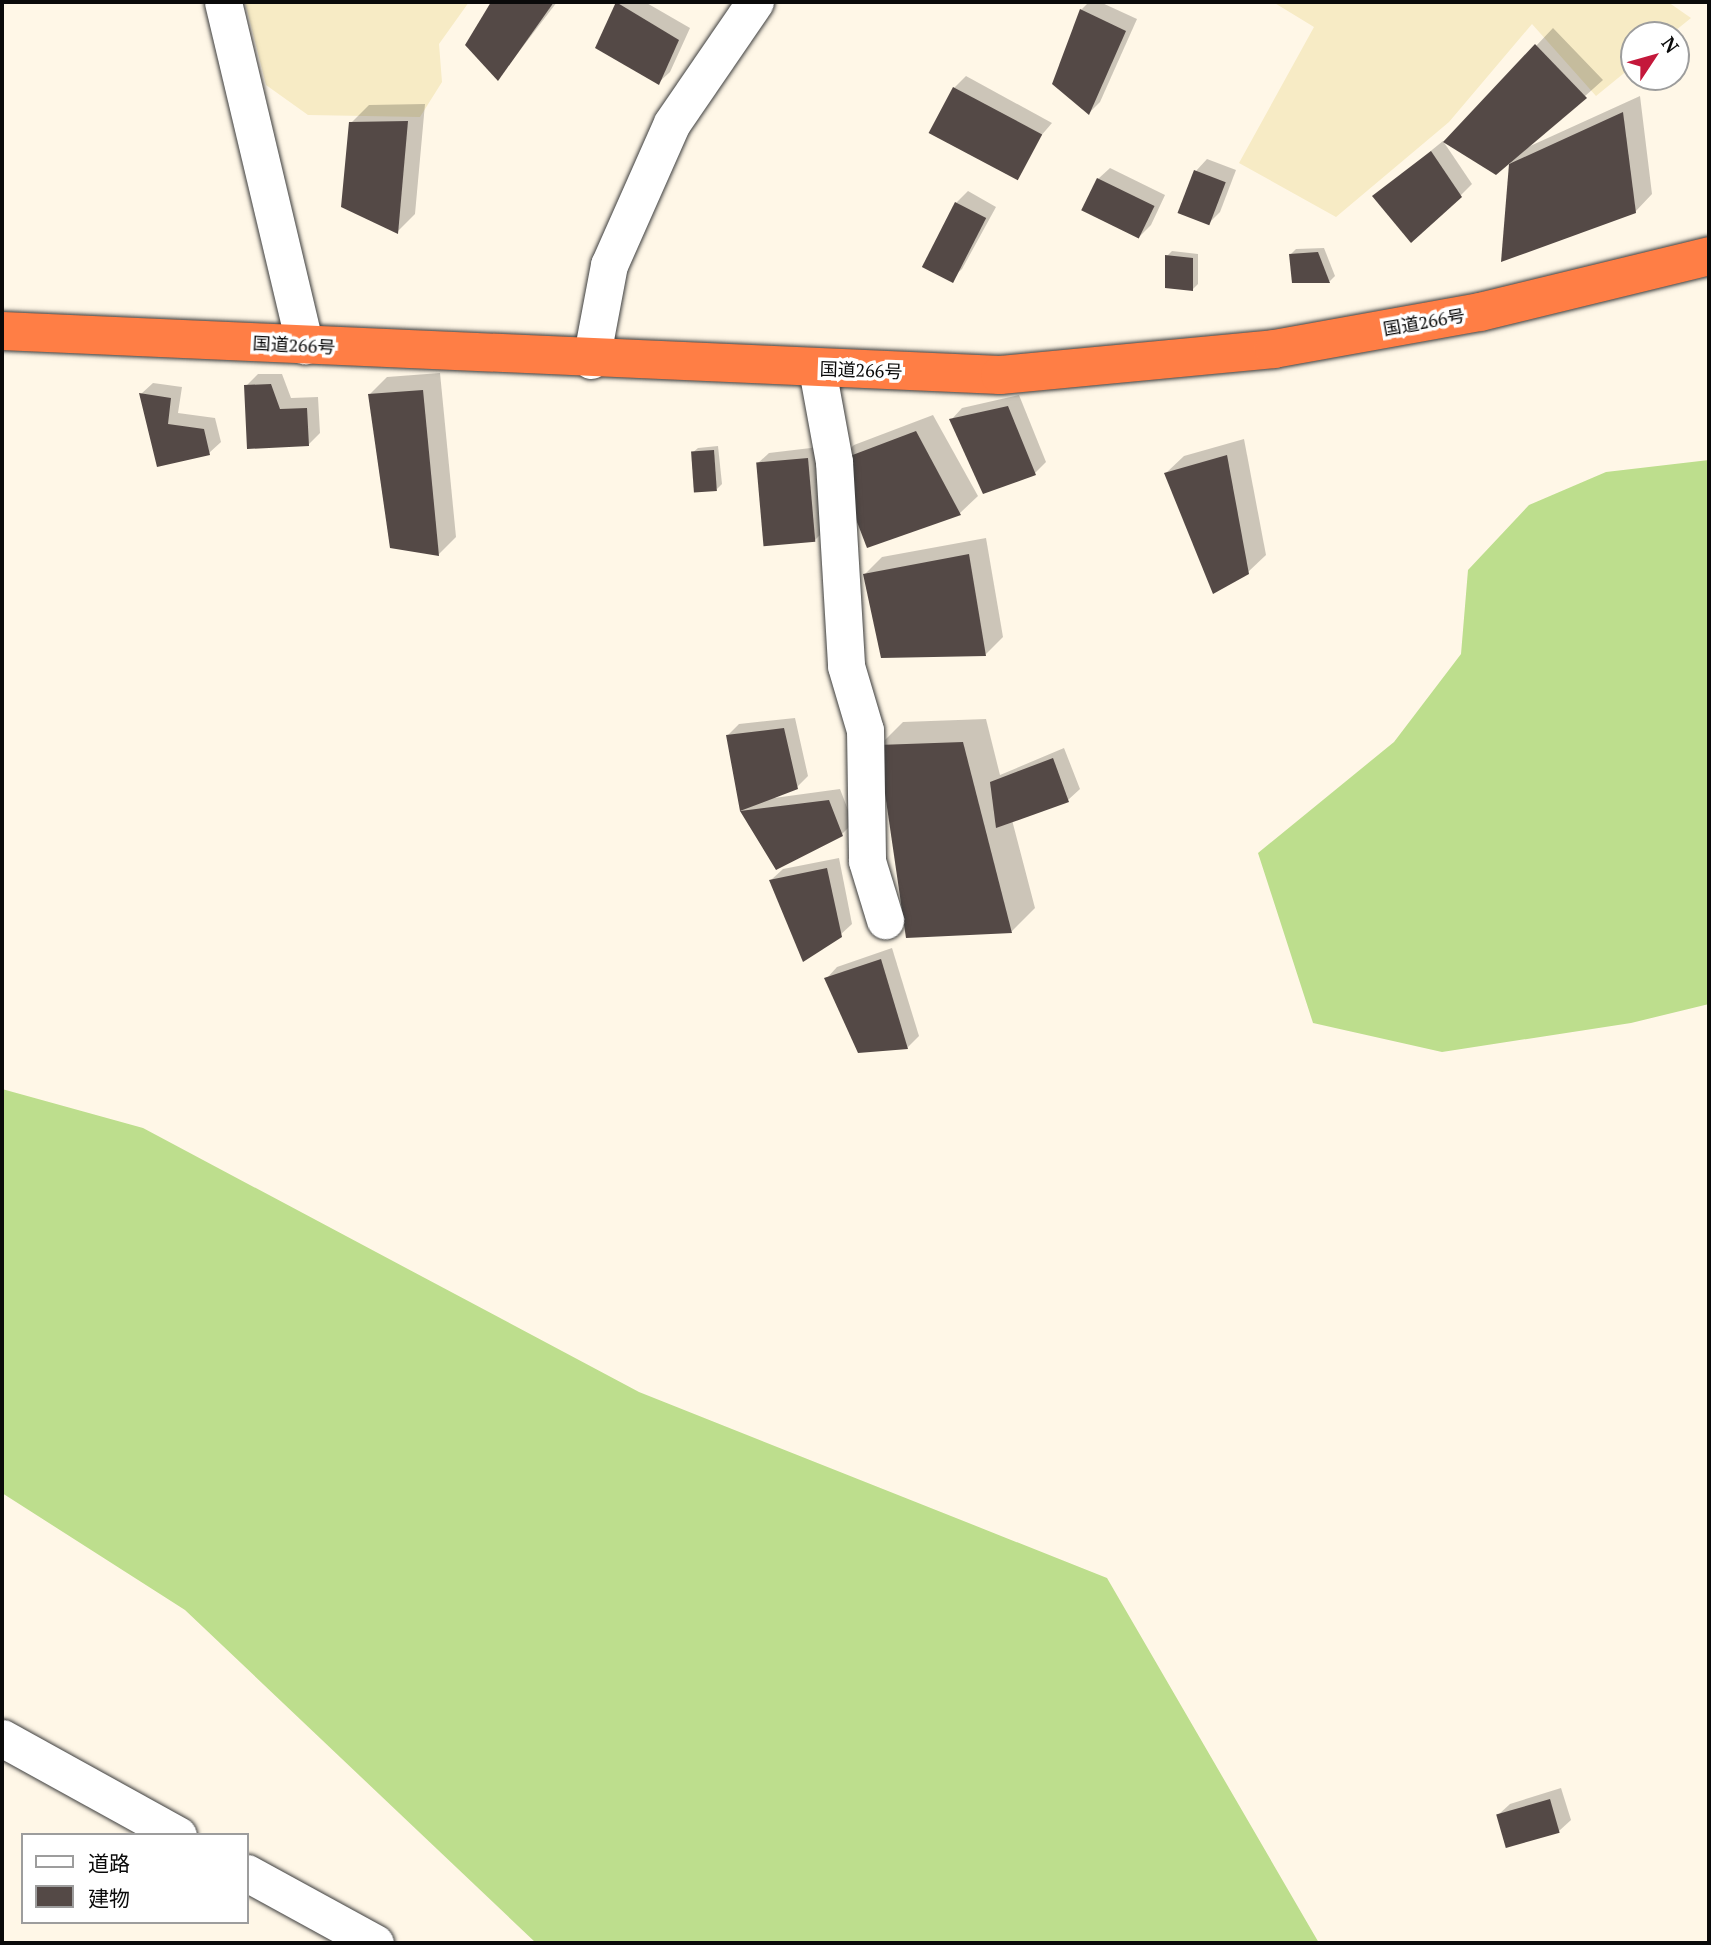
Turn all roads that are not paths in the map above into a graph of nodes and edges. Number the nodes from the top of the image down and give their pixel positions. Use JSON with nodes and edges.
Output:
{"nodes":[{"id":1,"x":223,"y":2,"type":"edge"},
{"id":2,"x":755,"y":2,"type":"edge"},
{"id":3,"x":1709,"y":256,"type":"edge"},
{"id":4,"x":2,"y":331,"type":"edge"},
{"id":5,"x":305,"y":345,"type":"junction"},
{"id":6,"x":591,"y":360,"type":"junction"},
{"id":7,"x":817,"y":369,"type":"junction"},
{"id":8,"x":885,"y":920,"type":"dead end"},
{"id":9,"x":2,"y":1738,"type":"edge"},
{"id":10,"x":174,"y":1833,"type":"edge"},
{"id":11,"x":248,"y":1873,"type":"edge"},
{"id":12,"x":375,"y":1943,"type":"edge"}],
"edges":[{"from":1,"to":5,"type":"street"},
{"from":2,"to":6,"type":"street"},
{"from":3,"to":7,"type":"highway","name":"国道266号"},
{"from":4,"to":5,"type":"highway","name":"国道266号"},
{"from":5,"to":6,"type":"highway","name":"国道266号"},
{"from":6,"to":7,"type":"highway","name":"国道266号"},
{"from":7,"to":8,"type":"street"},
{"from":9,"to":10,"type":"street"},
{"from":11,"to":12,"type":"street"}]}
